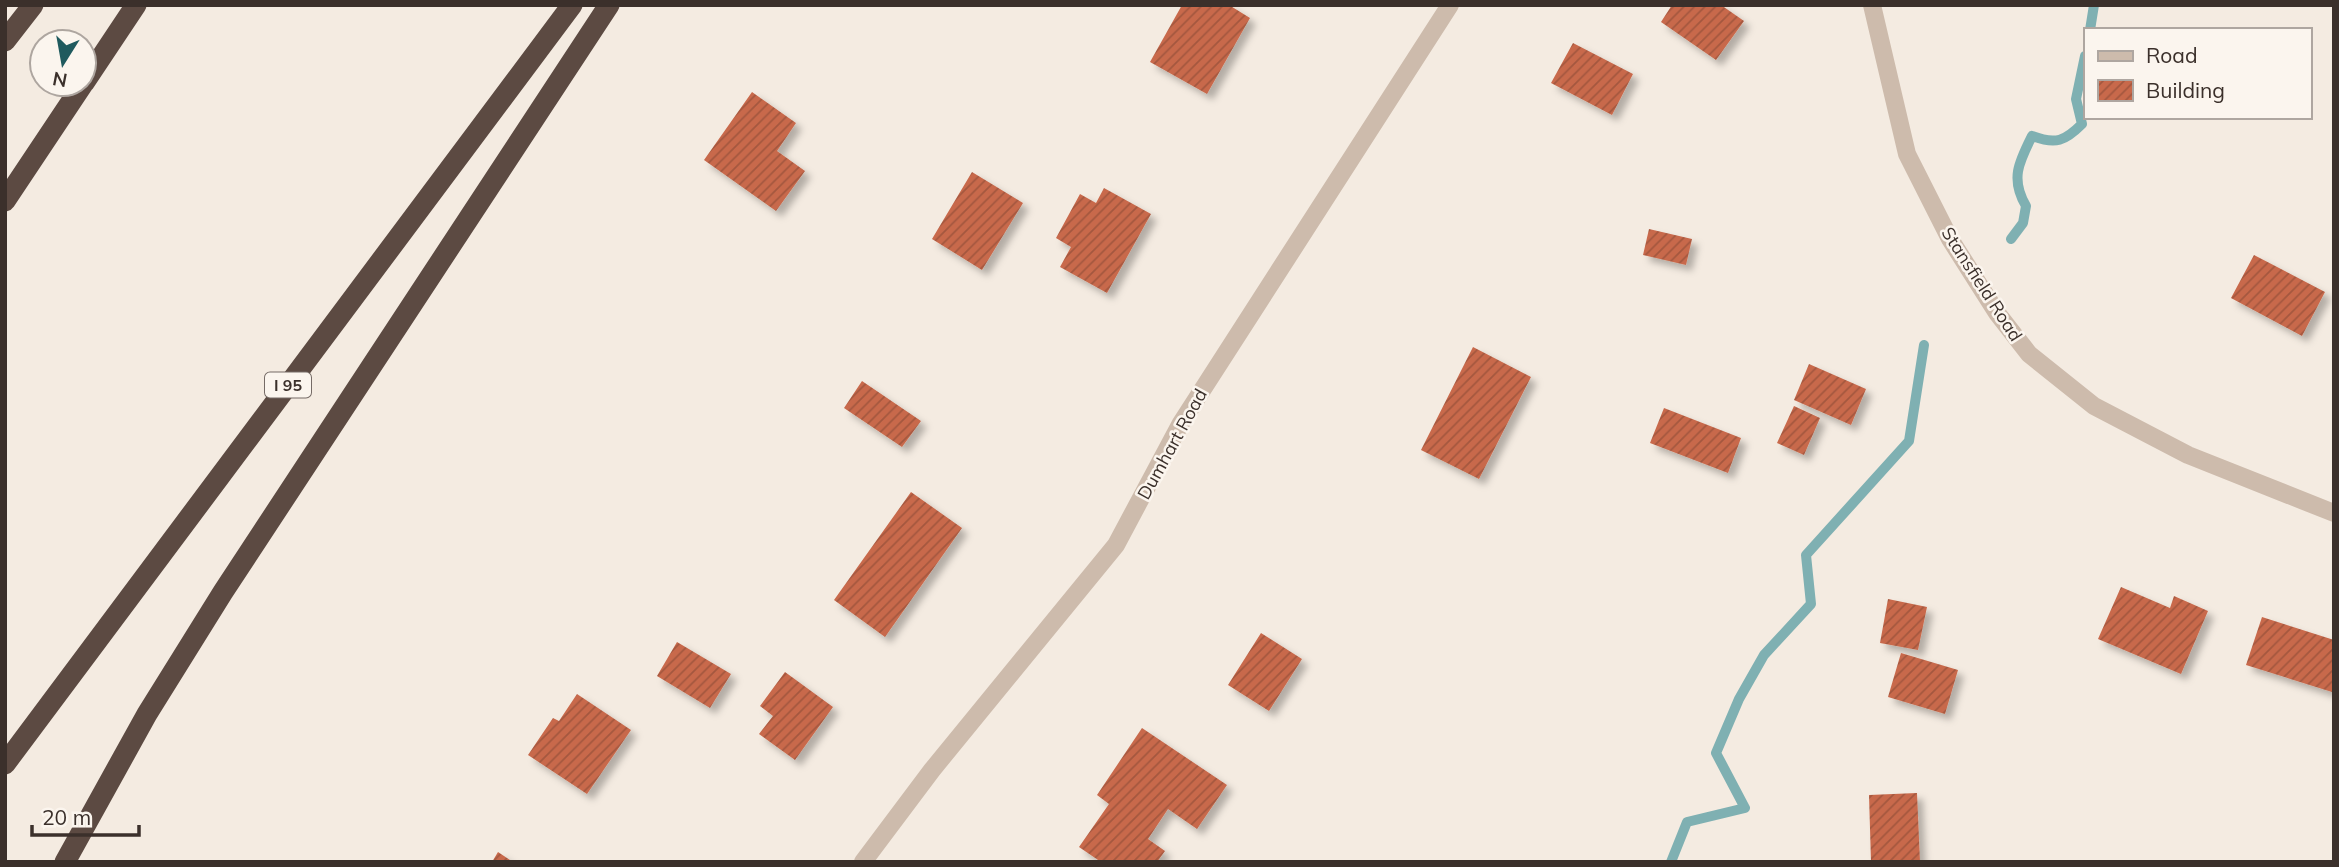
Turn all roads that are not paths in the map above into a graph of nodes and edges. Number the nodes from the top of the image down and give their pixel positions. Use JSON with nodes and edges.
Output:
{"nodes":[{"id":1,"x":33,"y":5,"type":"edge"},
{"id":2,"x":136,"y":5,"type":"edge"},
{"id":3,"x":572,"y":5,"type":"edge"},
{"id":4,"x":609,"y":5,"type":"edge"},
{"id":5,"x":1450,"y":5,"type":"edge"},
{"id":6,"x":1872,"y":5,"type":"edge"},
{"id":7,"x":5,"y":41,"type":"edge"},
{"id":8,"x":98,"y":62,"type":"edge"},
{"id":9,"x":74,"y":98,"type":"edge"},
{"id":10,"x":5,"y":201,"type":"edge"},
{"id":11,"x":2334,"y":513,"type":"edge"},
{"id":12,"x":5,"y":764,"type":"edge"},
{"id":13,"x":65,"y":862,"type":"edge"},
{"id":14,"x":863,"y":862,"type":"edge"}],
"edges":[{"from":1,"to":7,"type":"highway"},
{"from":2,"to":8,"type":"highway"},
{"from":3,"to":12,"type":"highway","number":"I 95"},
{"from":4,"to":13,"type":"highway"},
{"from":5,"to":14,"type":"street","name":"Dumhart Road"},
{"from":6,"to":11,"type":"street","name":"Stansfield Road"},
{"from":9,"to":10,"type":"highway"}]}
